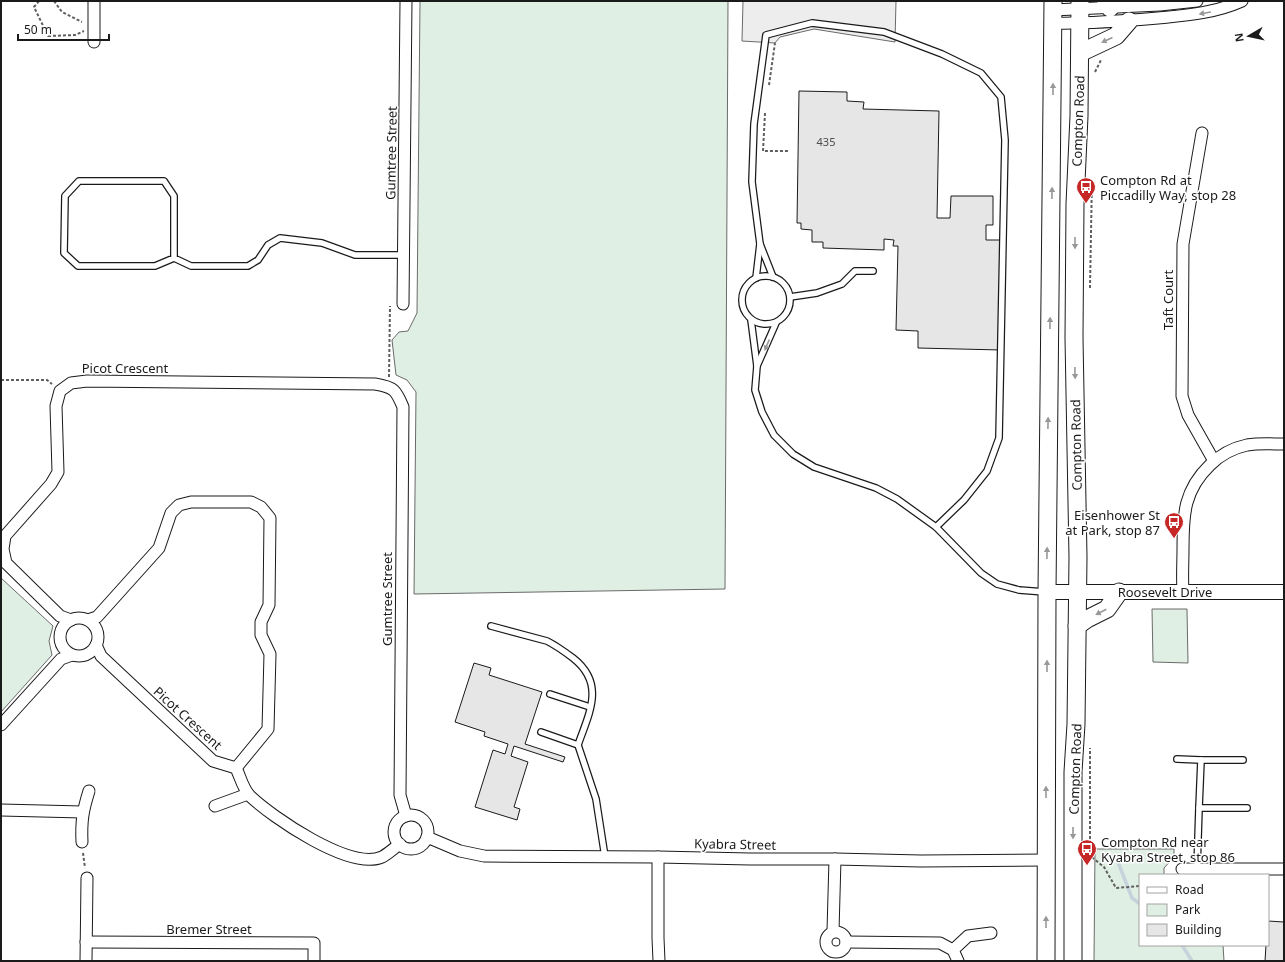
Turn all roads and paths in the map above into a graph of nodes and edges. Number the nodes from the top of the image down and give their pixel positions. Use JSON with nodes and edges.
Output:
{"nodes":[{"id":1,"x":39,"y":1,"type":"edge"},
{"id":2,"x":54,"y":1,"type":"edge"},
{"id":3,"x":94,"y":1,"type":"edge"},
{"id":4,"x":406,"y":1,"type":"edge"},
{"id":5,"x":1197,"y":1,"type":"edge"},
{"id":6,"x":1242,"y":1,"type":"edge"},
{"id":7,"x":1108,"y":4,"type":"edge"},
{"id":8,"x":1080,"y":11,"type":"edge"},
{"id":9,"x":1053,"y":12,"type":"edge"},
{"id":10,"x":1129,"y":21,"type":"junction"},
{"id":11,"x":94,"y":27,"type":"junction"},
{"id":12,"x":94,"y":42,"type":"dead end"},
{"id":13,"x":776,"y":43,"type":"dead end"},
{"id":14,"x":1080,"y":53,"type":"junction"},
{"id":15,"x":1103,"y":56,"type":"dead end"},
{"id":16,"x":1095,"y":72,"type":"dead end"},
{"id":17,"x":769,"y":90,"type":"dead end"},
{"id":18,"x":766,"y":109,"type":"dead end"},
{"id":19,"x":1202,"y":133,"type":"dead end"},
{"id":20,"x":788,"y":150,"type":"dead end"},
{"id":21,"x":1092,"y":172,"type":"dead end"},
{"id":22,"x":760,"y":244,"type":"junction"},
{"id":23,"x":404,"y":255,"type":"junction"},
{"id":24,"x":174,"y":258,"type":"junction"},
{"id":25,"x":873,"y":271,"type":"dead end"},
{"id":26,"x":774,"y":277,"type":"junction"},
{"id":27,"x":756,"y":278,"type":"junction"},
{"id":28,"x":1090,"y":291,"type":"dead end"},
{"id":29,"x":790,"y":297,"type":"junction"},
{"id":30,"x":403,"y":304,"type":"dead end"},
{"id":31,"x":390,"y":306,"type":"dead end"},
{"id":32,"x":751,"y":320,"type":"junction"},
{"id":33,"x":776,"y":323,"type":"junction"},
{"id":34,"x":757,"y":366,"type":"junction"},
{"id":35,"x":1,"y":380,"type":"edge"},
{"id":36,"x":389,"y":386,"type":"junction"},
{"id":37,"x":60,"y":391,"type":"junction"},
{"id":38,"x":1284,"y":444,"type":"edge"},
{"id":39,"x":1214,"y":461,"type":"junction"},
{"id":40,"x":936,"y":527,"type":"junction"},
{"id":41,"x":1183,"y":591,"type":"junction"},
{"id":42,"x":1046,"y":592,"type":"junction"},
{"id":43,"x":1119,"y":592,"type":"junction"},
{"id":44,"x":1284,"y":592,"type":"edge"},
{"id":45,"x":1078,"y":593,"type":"junction"},
{"id":46,"x":65,"y":621,"type":"junction"},
{"id":47,"x":93,"y":622,"type":"junction"},
{"id":48,"x":491,"y":626,"type":"dead end"},
{"id":49,"x":1077,"y":626,"type":"junction"},
{"id":50,"x":92,"y":649,"type":"junction"},
{"id":51,"x":66,"y":654,"type":"junction"},
{"id":52,"x":550,"y":694,"type":"dead end"},
{"id":53,"x":590,"y":707,"type":"junction"},
{"id":54,"x":1,"y":725,"type":"edge"},
{"id":55,"x":541,"y":732,"type":"dead end"},
{"id":56,"x":578,"y":745,"type":"junction"},
{"id":57,"x":1176,"y":760,"type":"dead end"},
{"id":58,"x":1201,"y":760,"type":"junction"},
{"id":59,"x":1243,"y":760,"type":"dead end"},
{"id":60,"x":236,"y":768,"type":"junction"},
{"id":61,"x":89,"y":791,"type":"dead end"},
{"id":62,"x":248,"y":794,"type":"junction"},
{"id":63,"x":216,"y":806,"type":"dead end"},
{"id":64,"x":1199,"y":808,"type":"junction"},
{"id":65,"x":1247,"y":808,"type":"dead end"},
{"id":66,"x":1,"y":810,"type":"edge"},
{"id":67,"x":82,"y":812,"type":"junction"},
{"id":68,"x":406,"y":816,"type":"junction"},
{"id":69,"x":427,"y":837,"type":"junction"},
{"id":70,"x":82,"y":842,"type":"joint"},
{"id":71,"x":400,"y":844,"type":"junction"},
{"id":72,"x":1073,"y":853,"type":"junction"},
{"id":73,"x":605,"y":857,"type":"junction"},
{"id":74,"x":658,"y":857,"type":"junction"},
{"id":75,"x":835,"y":859,"type":"junction"},
{"id":76,"x":1046,"y":860,"type":"junction"},
{"id":77,"x":1284,"y":869,"type":"edge"},
{"id":78,"x":1182,"y":870,"type":"dead end"},
{"id":79,"x":1197,"y":870,"type":"junction"},
{"id":80,"x":87,"y":878,"type":"joint"},
{"id":81,"x":1139,"y":886,"type":"edge"},
{"id":82,"x":833,"y":931,"type":"junction"},
{"id":83,"x":991,"y":933,"type":"dead end"},
{"id":84,"x":86,"y":942,"type":"junction"},
{"id":85,"x":846,"y":942,"type":"junction"},
{"id":86,"x":953,"y":950,"type":"junction"},
{"id":87,"x":834,"y":957,"type":"edge"},
{"id":88,"x":86,"y":961,"type":"edge"},
{"id":89,"x":314,"y":961,"type":"edge"},
{"id":90,"x":659,"y":961,"type":"edge"},
{"id":91,"x":958,"y":961,"type":"edge"},
{"id":92,"x":1046,"y":961,"type":"edge"},
{"id":93,"x":1073,"y":961,"type":"edge"}],
"edges":[{"from":1,"to":11,"type":"path"},
{"from":2,"to":11,"type":"path"},
{"from":3,"to":11,"type":"street"},
{"from":4,"to":23,"type":"street","name":"Gumtree Street"},
{"from":5,"to":7,"type":"street"},
{"from":6,"to":10,"type":"street","one_way":true},
{"from":7,"to":8,"type":"street"},
{"from":8,"to":9,"type":"street"},
{"from":8,"to":10,"type":"street"},
{"from":8,"to":14,"type":"main road","name":"Compton Road"},
{"from":42,"to":9,"type":"main road","name":"Compton Road","one_way":true},
{"from":10,"to":14,"type":"main road","one_way":true},
{"from":11,"to":12,"type":"street"},
{"from":13,"to":17,"type":"path"},
{"from":14,"to":45,"type":"main road","name":"Compton Road","one_way":true},
{"from":15,"to":16,"type":"path"},
{"from":18,"to":20,"type":"path"},
{"from":19,"to":39,"type":"street","name":"Taft Court"},
{"from":21,"to":28,"type":"path"},
{"from":22,"to":26,"type":"lane"},
{"from":22,"to":27,"type":"lane"},
{"from":22,"to":40,"type":"lane"},
{"from":23,"to":24,"type":"lane"},
{"from":23,"to":30,"type":"street","name":"Gumtree Street"},
{"from":24,"to":24,"type":"lane"},
{"from":25,"to":29,"type":"lane"},
{"from":26,"to":27,"type":"lane"},
{"from":26,"to":29,"type":"lane"},
{"from":27,"to":32,"type":"lane"},
{"from":29,"to":33,"type":"lane"},
{"from":31,"to":36,"type":"path"},
{"from":32,"to":33,"type":"lane"},
{"from":32,"to":34,"type":"lane"},
{"from":33,"to":34,"type":"lane","one_way":true},
{"from":34,"to":40,"type":"lane"},
{"from":35,"to":37,"type":"path"},
{"from":36,"to":37,"type":"street","name":"Picot Crescent"},
{"from":36,"to":68,"type":"street","name":"Gumtree Street"},
{"from":37,"to":46,"type":"street"},
{"from":38,"to":39,"type":"street"},
{"from":39,"to":41,"type":"street"},
{"from":40,"to":42,"type":"lane"},
{"from":41,"to":43,"type":"street","name":"Roosevelt Drive"},
{"from":41,"to":44,"type":"street","name":"Roosevelt Drive"},
{"from":42,"to":45,"type":"street","name":"Roosevelt Drive"},
{"from":76,"to":42,"type":"main road","name":"Compton Road","one_way":true},
{"from":43,"to":45,"type":"street","name":"Roosevelt Drive"},
{"from":43,"to":49,"type":"main road","one_way":true},
{"from":45,"to":49,"type":"main road","name":"Compton Road"},
{"from":46,"to":47,"type":"street"},
{"from":46,"to":51,"type":"street"},
{"from":47,"to":50,"type":"street"},
{"from":47,"to":60,"type":"street"},
{"from":48,"to":53,"type":"lane"},
{"from":49,"to":72,"type":"main road","name":"Compton Road","one_way":true},
{"from":50,"to":51,"type":"street"},
{"from":50,"to":60,"type":"street","name":"Picot Crescent"},
{"from":51,"to":54,"type":"street"},
{"from":52,"to":53,"type":"lane"},
{"from":53,"to":56,"type":"lane"},
{"from":55,"to":56,"type":"lane"},
{"from":56,"to":73,"type":"lane"},
{"from":57,"to":58,"type":"lane"},
{"from":58,"to":59,"type":"lane"},
{"from":58,"to":64,"type":"lane"},
{"from":60,"to":62,"type":"street"},
{"from":61,"to":67,"type":"street"},
{"from":62,"to":63,"type":"street"},
{"from":62,"to":71,"type":"street"},
{"from":64,"to":65,"type":"lane"},
{"from":64,"to":79,"type":"lane"},
{"from":66,"to":67,"type":"street"},
{"from":67,"to":70,"type":"street"},
{"from":68,"to":69,"type":"street"},
{"from":68,"to":71,"type":"street"},
{"from":69,"to":71,"type":"street"},
{"from":69,"to":73,"type":"street","name":"Kyabra Street"},
{"from":70,"to":80,"type":"path"},
{"from":72,"to":81,"type":"path"},
{"from":72,"to":93,"type":"main road","name":"Compton Road"},
{"from":73,"to":74,"type":"street","name":"Kyabra Street"},
{"from":74,"to":75,"type":"street","name":"Kyabra Street"},
{"from":74,"to":90,"type":"street"},
{"from":75,"to":76,"type":"street","name":"Kyabra Street"},
{"from":75,"to":82,"type":"street"},
{"from":92,"to":76,"type":"main road","name":"Compton Road","one_way":true},
{"from":77,"to":79,"type":"street"},
{"from":78,"to":79,"type":"street"},
{"from":80,"to":84,"type":"street"},
{"from":82,"to":85,"type":"street"},
{"from":82,"to":87,"type":"street"},
{"from":83,"to":86,"type":"street"},
{"from":84,"to":88,"type":"street"},
{"from":84,"to":89,"type":"street","name":"Bremer Street"},
{"from":85,"to":86,"type":"street"},
{"from":85,"to":87,"type":"street"},
{"from":86,"to":91,"type":"street"}]}
